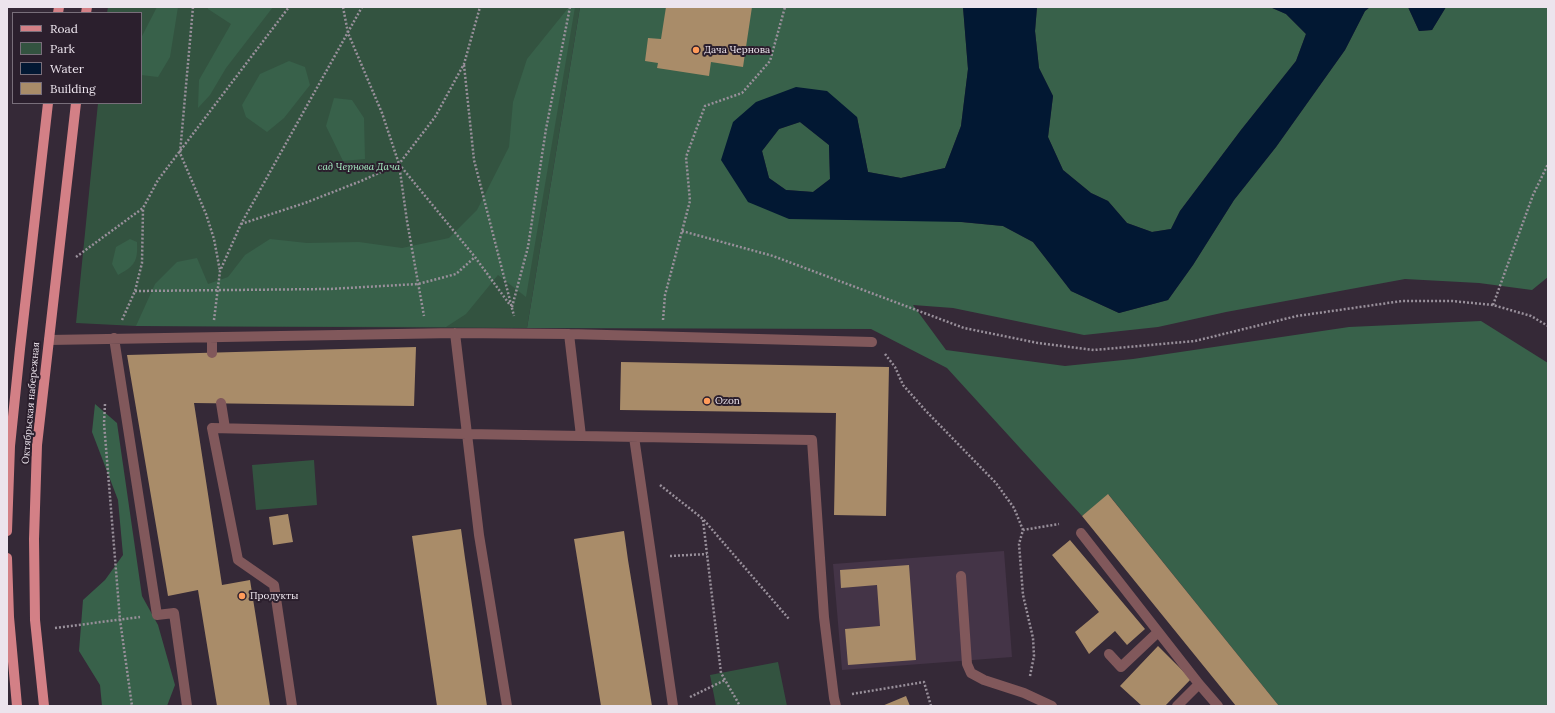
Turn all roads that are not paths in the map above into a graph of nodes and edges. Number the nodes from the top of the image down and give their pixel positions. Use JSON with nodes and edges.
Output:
{"nodes":[{"id":1,"x":48,"y":104,"type":"edge"},
{"id":2,"x":76,"y":104,"type":"edge"},
{"id":3,"x":455,"y":333,"type":"junction"},
{"id":4,"x":569,"y":334,"type":"junction"},
{"id":5,"x":114,"y":338,"type":"junction"},
{"id":6,"x":212,"y":338,"type":"junction"},
{"id":7,"x":49,"y":340,"type":"junction"},
{"id":8,"x":872,"y":342,"type":"road end"},
{"id":9,"x":212,"y":353,"type":"dead end"},
{"id":10,"x":221,"y":403,"type":"dead end"},
{"id":11,"x":226,"y":428,"type":"junction"},
{"id":12,"x":467,"y":434,"type":"junction"},
{"id":13,"x":581,"y":436,"type":"junction"},
{"id":14,"x":634,"y":436,"type":"junction"},
{"id":15,"x":7,"y":531,"type":"edge"},
{"id":16,"x":1081,"y":533,"type":"dead end"},
{"id":17,"x":7,"y":558,"type":"edge"},
{"id":18,"x":961,"y":576,"type":"dead end"},
{"id":19,"x":1158,"y":632,"type":"junction"},
{"id":20,"x":1109,"y":654,"type":"dead end"},
{"id":21,"x":1199,"y":684,"type":"junction"},
{"id":22,"x":835,"y":702,"type":"edge"},
{"id":23,"x":17,"y":706,"type":"edge"},
{"id":24,"x":44,"y":706,"type":"edge"},
{"id":25,"x":186,"y":706,"type":"edge"},
{"id":26,"x":292,"y":706,"type":"edge"},
{"id":27,"x":507,"y":706,"type":"edge"},
{"id":28,"x":673,"y":706,"type":"edge"},
{"id":29,"x":1052,"y":706,"type":"edge"},
{"id":30,"x":1178,"y":706,"type":"edge"},
{"id":31,"x":1218,"y":706,"type":"edge"}],
"edges":[{"from":1,"to":15,"type":"main road","name":"Октябрьская набережная"},
{"from":2,"to":7,"type":"main road","name":"Октябрьская набережная"},
{"from":3,"to":4,"type":"lane"},
{"from":3,"to":6,"type":"lane"},
{"from":3,"to":12,"type":"lane"},
{"from":4,"to":8,"type":"lane"},
{"from":4,"to":13,"type":"lane"},
{"from":5,"to":6,"type":"lane"},
{"from":5,"to":7,"type":"lane"},
{"from":5,"to":25,"type":"lane"},
{"from":6,"to":9,"type":"lane"},
{"from":7,"to":24,"type":"main road","name":"Октябрьская набережная"},
{"from":10,"to":11,"type":"lane"},
{"from":11,"to":12,"type":"lane"},
{"from":11,"to":26,"type":"lane"},
{"from":12,"to":13,"type":"lane"},
{"from":12,"to":27,"type":"lane"},
{"from":13,"to":14,"type":"lane"},
{"from":14,"to":22,"type":"lane"},
{"from":14,"to":28,"type":"lane"},
{"from":16,"to":19,"type":"lane"},
{"from":17,"to":23,"type":"main road"},
{"from":18,"to":29,"type":"lane"},
{"from":19,"to":20,"type":"lane"},
{"from":19,"to":21,"type":"lane"},
{"from":21,"to":30,"type":"lane"},
{"from":21,"to":31,"type":"lane"}]}
